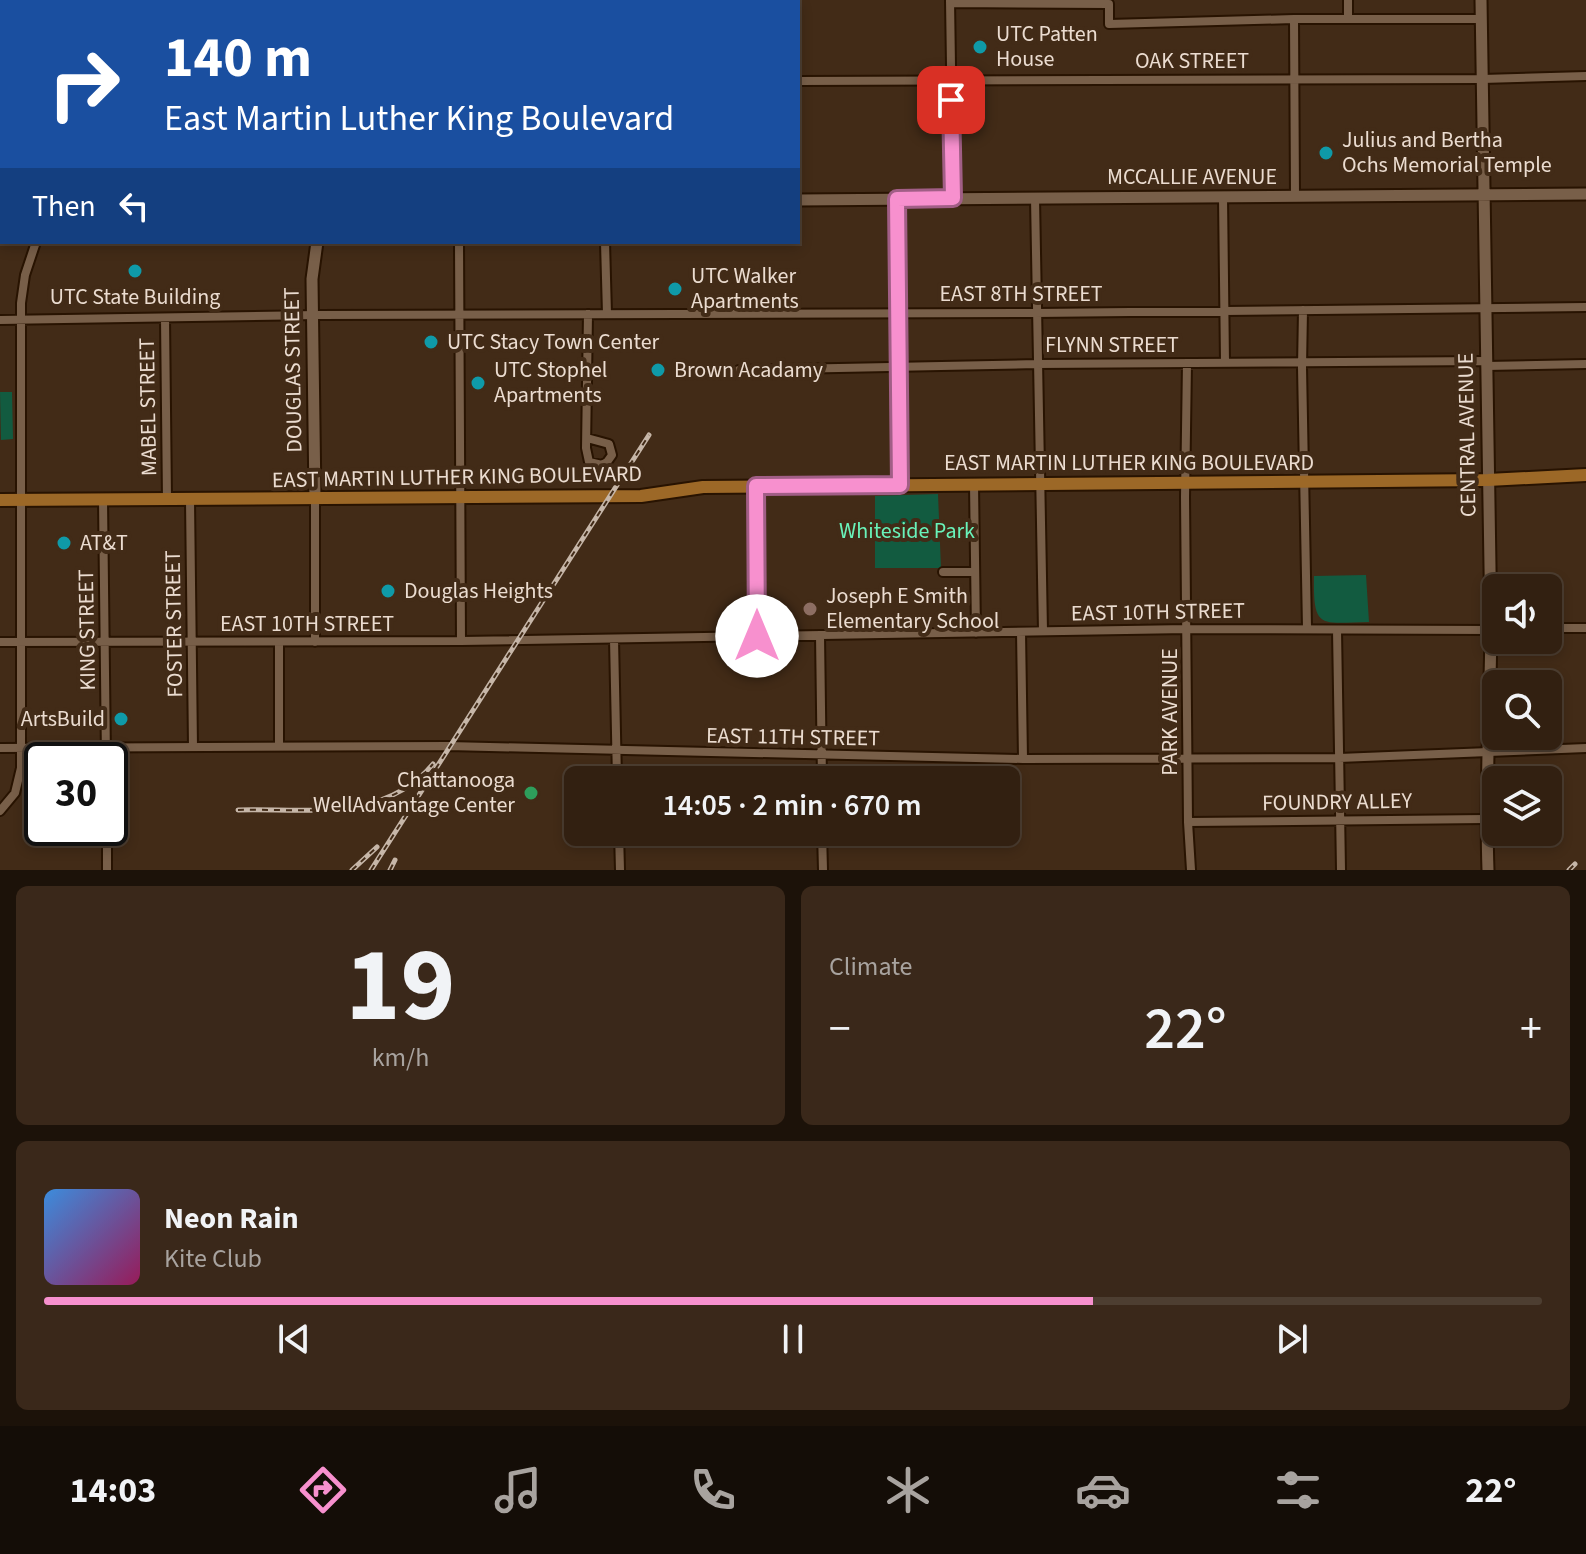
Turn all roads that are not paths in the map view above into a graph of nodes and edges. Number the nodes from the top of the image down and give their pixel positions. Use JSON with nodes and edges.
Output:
{"nodes":[{"id":1,"x":1348,"y":0,"type":"edge"},
{"id":2,"x":1481,"y":0,"type":"edge"},
{"id":3,"x":950,"y":1,"type":"edge"},
{"id":4,"x":1294,"y":19,"type":"junction"},
{"id":5,"x":1348,"y":19,"type":"junction"},
{"id":6,"x":1482,"y":19,"type":"junction"},
{"id":7,"x":1586,"y":76,"type":"edge"},
{"id":8,"x":1292,"y":79,"type":"junction"},
{"id":9,"x":1482,"y":79,"type":"junction"},
{"id":10,"x":951,"y":80,"type":"junction"},
{"id":11,"x":800,"y":81,"type":"edge"},
{"id":12,"x":1586,"y":194,"type":"edge"},
{"id":13,"x":1484,"y":195,"type":"junction"},
{"id":14,"x":1295,"y":196,"type":"junction"},
{"id":15,"x":1223,"y":197,"type":"junction"},
{"id":16,"x":953,"y":198,"type":"junction"},
{"id":17,"x":1035,"y":198,"type":"junction"},
{"id":18,"x":897,"y":199,"type":"junction"},
{"id":19,"x":800,"y":200,"type":"edge"},
{"id":20,"x":35,"y":244,"type":"edge"},
{"id":21,"x":317,"y":244,"type":"edge"},
{"id":22,"x":459,"y":244,"type":"edge"},
{"id":23,"x":605,"y":244,"type":"edge"},
{"id":24,"x":1586,"y":307,"type":"edge"},
{"id":25,"x":1224,"y":310,"type":"junction"},
{"id":26,"x":1303,"y":310,"type":"junction"},
{"id":27,"x":1486,"y":310,"type":"junction"},
{"id":28,"x":898,"y":312,"type":"junction"},
{"id":29,"x":1036,"y":313,"type":"junction"},
{"id":30,"x":461,"y":314,"type":"junction"},
{"id":31,"x":588,"y":314,"type":"junction"},
{"id":32,"x":607,"y":314,"type":"junction"},
{"id":33,"x":312,"y":315,"type":"junction"},
{"id":34,"x":165,"y":318,"type":"junction"},
{"id":35,"x":0,"y":320,"type":"edge"},
{"id":36,"x":21,"y":320,"type":"junction"},
{"id":37,"x":1225,"y":362,"type":"junction"},
{"id":38,"x":1302,"y":362,"type":"junction"},
{"id":39,"x":1187,"y":363,"type":"junction"},
{"id":40,"x":1486,"y":363,"type":"junction"},
{"id":41,"x":1037,"y":364,"type":"junction"},
{"id":42,"x":1586,"y":364,"type":"edge"},
{"id":43,"x":899,"y":366,"type":"junction"},
{"id":44,"x":739,"y":370,"type":"dead end"},
{"id":45,"x":587,"y":438,"type":"dead end"},
{"id":46,"x":1586,"y":475,"type":"edge"},
{"id":47,"x":1488,"y":480,"type":"junction"},
{"id":48,"x":1304,"y":482,"type":"junction"},
{"id":49,"x":1039,"y":483,"type":"junction"},
{"id":50,"x":1187,"y":483,"type":"junction"},
{"id":51,"x":974,"y":484,"type":"junction"},
{"id":52,"x":900,"y":485,"type":"junction"},
{"id":53,"x":756,"y":486,"type":"junction"},
{"id":54,"x":460,"y":498,"type":"junction"},
{"id":55,"x":103,"y":499,"type":"junction"},
{"id":56,"x":315,"y":499,"type":"junction"},
{"id":57,"x":0,"y":500,"type":"edge"},
{"id":58,"x":22,"y":500,"type":"junction"},
{"id":59,"x":167,"y":500,"type":"junction"},
{"id":60,"x":190,"y":500,"type":"junction"},
{"id":61,"x":943,"y":572,"type":"dead end"},
{"id":62,"x":974,"y":572,"type":"junction"},
{"id":63,"x":1491,"y":574,"type":"edge"},
{"id":64,"x":1307,"y":628,"type":"junction"},
{"id":65,"x":1562,"y":628,"type":"edge"},
{"id":66,"x":1586,"y":628,"type":"edge"},
{"id":67,"x":1188,"y":629,"type":"junction"},
{"id":68,"x":1337,"y":630,"type":"junction"},
{"id":69,"x":1482,"y":630,"type":"edge"},
{"id":70,"x":1043,"y":631,"type":"junction"},
{"id":71,"x":1021,"y":632,"type":"junction"},
{"id":72,"x":976,"y":633,"type":"junction"},
{"id":73,"x":820,"y":635,"type":"junction"},
{"id":74,"x":757,"y":636,"type":"junction"},
{"id":75,"x":614,"y":639,"type":"junction"},
{"id":76,"x":461,"y":641,"type":"junction"},
{"id":77,"x":0,"y":642,"type":"edge"},
{"id":78,"x":22,"y":642,"type":"junction"},
{"id":79,"x":105,"y":642,"type":"junction"},
{"id":80,"x":192,"y":642,"type":"junction"},
{"id":81,"x":279,"y":642,"type":"junction"},
{"id":82,"x":315,"y":642,"type":"junction"},
{"id":83,"x":1492,"y":654,"type":"edge"},
{"id":84,"x":106,"y":742,"type":"edge"},
{"id":85,"x":279,"y":746,"type":"junction"},
{"id":86,"x":128,"y":747,"type":"edge"},
{"id":87,"x":193,"y":747,"type":"junction"},
{"id":88,"x":0,"y":748,"type":"edge"},
{"id":89,"x":22,"y":748,"type":"junction"},
{"id":90,"x":1586,"y":748,"type":"edge"},
{"id":91,"x":615,"y":750,"type":"junction"},
{"id":92,"x":1489,"y":753,"type":"junction"},
{"id":93,"x":821,"y":756,"type":"junction"},
{"id":94,"x":1188,"y":758,"type":"junction"},
{"id":95,"x":1339,"y":758,"type":"junction"},
{"id":96,"x":1023,"y":759,"type":"junction"},
{"id":97,"x":616,"y":766,"type":"edge"},
{"id":98,"x":821,"y":766,"type":"edge"},
{"id":99,"x":1488,"y":766,"type":"edge"},
{"id":100,"x":0,"y":811,"type":"edge"},
{"id":101,"x":1482,"y":819,"type":"edge"},
{"id":102,"x":1339,"y":820,"type":"junction"},
{"id":103,"x":1188,"y":822,"type":"junction"},
{"id":104,"x":107,"y":846,"type":"edge"},
{"id":105,"x":619,"y":846,"type":"edge"},
{"id":106,"x":822,"y":846,"type":"edge"},
{"id":107,"x":1487,"y":846,"type":"edge"},
{"id":108,"x":107,"y":870,"type":"edge"},
{"id":109,"x":620,"y":870,"type":"edge"},
{"id":110,"x":823,"y":870,"type":"edge"},
{"id":111,"x":1191,"y":870,"type":"edge"},
{"id":112,"x":1341,"y":870,"type":"edge"},
{"id":113,"x":1488,"y":870,"type":"edge"}],
"edges":[{"from":1,"to":5,"type":"street"},
{"from":2,"to":6,"type":"main road","name":"CENTRAL AVENUE"},
{"from":3,"to":4,"type":"street"},
{"from":3,"to":10,"type":"street"},
{"from":4,"to":5,"type":"street"},
{"from":4,"to":8,"type":"street"},
{"from":5,"to":6,"type":"street"},
{"from":6,"to":9,"type":"main road","name":"CENTRAL AVENUE"},
{"from":7,"to":9,"type":"street","name":"OAK STREET"},
{"from":8,"to":9,"type":"street","name":"OAK STREET"},
{"from":8,"to":10,"type":"street","name":"OAK STREET"},
{"from":8,"to":14,"type":"street"},
{"from":9,"to":13,"type":"main road","name":"CENTRAL AVENUE"},
{"from":10,"to":11,"type":"street","name":"OAK STREET"},
{"from":10,"to":16,"type":"street"},
{"from":12,"to":13,"type":"main road","name":"MCCALLIE AVENUE"},
{"from":13,"to":14,"type":"main road","name":"MCCALLIE AVENUE"},
{"from":13,"to":27,"type":"main road","name":"CENTRAL AVENUE"},
{"from":14,"to":15,"type":"main road","name":"MCCALLIE AVENUE"},
{"from":15,"to":17,"type":"main road","name":"MCCALLIE AVENUE"},
{"from":15,"to":25,"type":"street"},
{"from":16,"to":17,"type":"main road","name":"MCCALLIE AVENUE"},
{"from":16,"to":18,"type":"main road","name":"MCCALLIE AVENUE"},
{"from":17,"to":29,"type":"street"},
{"from":18,"to":19,"type":"main road","name":"MCCALLIE AVENUE"},
{"from":18,"to":28,"type":"street"},
{"from":20,"to":36,"type":"street"},
{"from":21,"to":33,"type":"main road","name":"DOUGLAS STREET"},
{"from":22,"to":30,"type":"street"},
{"from":23,"to":32,"type":"street"},
{"from":24,"to":27,"type":"street","name":"EAST 8TH STREET"},
{"from":25,"to":26,"type":"street","name":"EAST 8TH STREET"},
{"from":25,"to":29,"type":"street","name":"EAST 8TH STREET"},
{"from":25,"to":37,"type":"street"},
{"from":26,"to":27,"type":"street","name":"EAST 8TH STREET"},
{"from":26,"to":38,"type":"street"},
{"from":27,"to":40,"type":"main road","name":"CENTRAL AVENUE"},
{"from":28,"to":29,"type":"street","name":"EAST 8TH STREET"},
{"from":28,"to":32,"type":"street","name":"EAST 8TH STREET"},
{"from":28,"to":43,"type":"street"},
{"from":29,"to":41,"type":"street"},
{"from":30,"to":31,"type":"street","name":"EAST 8TH STREET"},
{"from":30,"to":33,"type":"street","name":"EAST 8TH STREET"},
{"from":30,"to":54,"type":"street"},
{"from":31,"to":32,"type":"street","name":"EAST 8TH STREET"},
{"from":31,"to":45,"type":"street"},
{"from":33,"to":34,"type":"street","name":"MABEL STREET"},
{"from":33,"to":56,"type":"main road","name":"DOUGLAS STREET"},
{"from":34,"to":36,"type":"street"},
{"from":34,"to":59,"type":"street","name":"MABEL STREET"},
{"from":35,"to":36,"type":"street"},
{"from":36,"to":58,"type":"street"},
{"from":37,"to":38,"type":"street","name":"FLYNN STREET"},
{"from":37,"to":39,"type":"street","name":"FLYNN STREET"},
{"from":38,"to":40,"type":"street","name":"FLYNN STREET"},
{"from":38,"to":48,"type":"street"},
{"from":39,"to":41,"type":"street","name":"FLYNN STREET"},
{"from":39,"to":50,"type":"street","name":"PARK AVENUE"},
{"from":40,"to":42,"type":"street","name":"FLYNN STREET"},
{"from":40,"to":47,"type":"main road","name":"CENTRAL AVENUE"},
{"from":41,"to":43,"type":"street","name":"FLYNN STREET"},
{"from":41,"to":49,"type":"street"},
{"from":43,"to":44,"type":"street","name":"FLYNN STREET"},
{"from":43,"to":52,"type":"street"},
{"from":46,"to":47,"type":"main road","name":"EAST MARTIN LUTHER KING BOULEVARD"},
{"from":47,"to":48,"type":"main road","name":"EAST MARTIN LUTHER KING BOULEVARD"},
{"from":47,"to":63,"type":"main road","name":"CENTRAL AVENUE"},
{"from":48,"to":50,"type":"main road","name":"EAST MARTIN LUTHER KING BOULEVARD"},
{"from":48,"to":64,"type":"street"},
{"from":49,"to":50,"type":"main road","name":"EAST MARTIN LUTHER KING BOULEVARD"},
{"from":49,"to":51,"type":"main road","name":"EAST MARTIN LUTHER KING BOULEVARD"},
{"from":49,"to":70,"type":"street"},
{"from":50,"to":67,"type":"street","name":"PARK AVENUE"},
{"from":51,"to":52,"type":"main road","name":"EAST MARTIN LUTHER KING BOULEVARD"},
{"from":51,"to":62,"type":"street"},
{"from":52,"to":53,"type":"main road","name":"EAST MARTIN LUTHER KING BOULEVARD"},
{"from":53,"to":54,"type":"main road","name":"EAST MARTIN LUTHER KING BOULEVARD"},
{"from":53,"to":74,"type":"street"},
{"from":54,"to":56,"type":"main road","name":"EAST MARTIN LUTHER KING BOULEVARD"},
{"from":54,"to":76,"type":"street"},
{"from":55,"to":58,"type":"main road","name":"EAST MARTIN LUTHER KING BOULEVARD"},
{"from":55,"to":59,"type":"main road","name":"EAST MARTIN LUTHER KING BOULEVARD"},
{"from":55,"to":79,"type":"street","name":"KING STREET"},
{"from":56,"to":60,"type":"main road","name":"EAST MARTIN LUTHER KING BOULEVARD"},
{"from":56,"to":82,"type":"street","name":"DOUGLAS STREET"},
{"from":57,"to":58,"type":"main road","name":"EAST MARTIN LUTHER KING BOULEVARD"},
{"from":58,"to":78,"type":"street"},
{"from":59,"to":60,"type":"main road","name":"EAST MARTIN LUTHER KING BOULEVARD"},
{"from":60,"to":80,"type":"street","name":"FOSTER STREET"},
{"from":61,"to":62,"type":"street"},
{"from":62,"to":72,"type":"street"},
{"from":64,"to":67,"type":"street","name":"EAST 10TH STREET"},
{"from":64,"to":68,"type":"street","name":"EAST 10TH STREET"},
{"from":65,"to":66,"type":"street"},
{"from":67,"to":70,"type":"street","name":"EAST 10TH STREET"},
{"from":67,"to":94,"type":"street","name":"PARK AVENUE"},
{"from":68,"to":69,"type":"street","name":"EAST 10TH STREET"},
{"from":68,"to":95,"type":"street"},
{"from":70,"to":71,"type":"street","name":"EAST 10TH STREET"},
{"from":71,"to":72,"type":"street","name":"EAST 10TH STREET"},
{"from":71,"to":96,"type":"street"},
{"from":72,"to":73,"type":"street","name":"EAST 10TH STREET"},
{"from":73,"to":74,"type":"street","name":"EAST 10TH STREET"},
{"from":73,"to":93,"type":"street"},
{"from":74,"to":75,"type":"street","name":"EAST 10TH STREET"},
{"from":75,"to":76,"type":"street","name":"EAST 10TH STREET"},
{"from":75,"to":91,"type":"street"},
{"from":76,"to":82,"type":"street","name":"EAST 10TH STREET"},
{"from":77,"to":78,"type":"street","name":"EAST 10TH STREET"},
{"from":78,"to":79,"type":"street","name":"EAST 10TH STREET"},
{"from":78,"to":89,"type":"street"},
{"from":79,"to":80,"type":"street","name":"EAST 10TH STREET"},
{"from":79,"to":84,"type":"street","name":"KING STREET"},
{"from":80,"to":81,"type":"street","name":"EAST 10TH STREET"},
{"from":80,"to":87,"type":"street","name":"FOSTER STREET"},
{"from":81,"to":82,"type":"street","name":"EAST 10TH STREET"},
{"from":81,"to":85,"type":"street"},
{"from":83,"to":92,"type":"main road","name":"CENTRAL AVENUE"},
{"from":85,"to":87,"type":"street","name":"EAST 11TH STREET"},
{"from":85,"to":91,"type":"street","name":"EAST 11TH STREET"},
{"from":86,"to":87,"type":"street","name":"EAST 11TH STREET"},
{"from":88,"to":89,"type":"street","name":"EAST 11TH STREET"},
{"from":89,"to":100,"type":"street"},
{"from":90,"to":92,"type":"street","name":"EAST 11TH STREET"},
{"from":91,"to":93,"type":"street","name":"EAST 11TH STREET"},
{"from":91,"to":97,"type":"street"},
{"from":92,"to":95,"type":"street","name":"EAST 11TH STREET"},
{"from":92,"to":99,"type":"main road","name":"CENTRAL AVENUE"},
{"from":93,"to":96,"type":"street","name":"EAST 11TH STREET"},
{"from":93,"to":98,"type":"street"},
{"from":94,"to":95,"type":"street","name":"EAST 11TH STREET"},
{"from":94,"to":96,"type":"street","name":"EAST 11TH STREET"},
{"from":94,"to":103,"type":"street","name":"PARK AVENUE"},
{"from":95,"to":102,"type":"street"},
{"from":101,"to":102,"type":"street","name":"FOUNDRY ALLEY"},
{"from":102,"to":103,"type":"street","name":"FOUNDRY ALLEY"},
{"from":102,"to":112,"type":"street"},
{"from":103,"to":111,"type":"street","name":"PARK AVENUE"},
{"from":104,"to":108,"type":"street"},
{"from":105,"to":109,"type":"street"},
{"from":106,"to":110,"type":"street"},
{"from":107,"to":113,"type":"main road","name":"CENTRAL AVENUE"}]}
